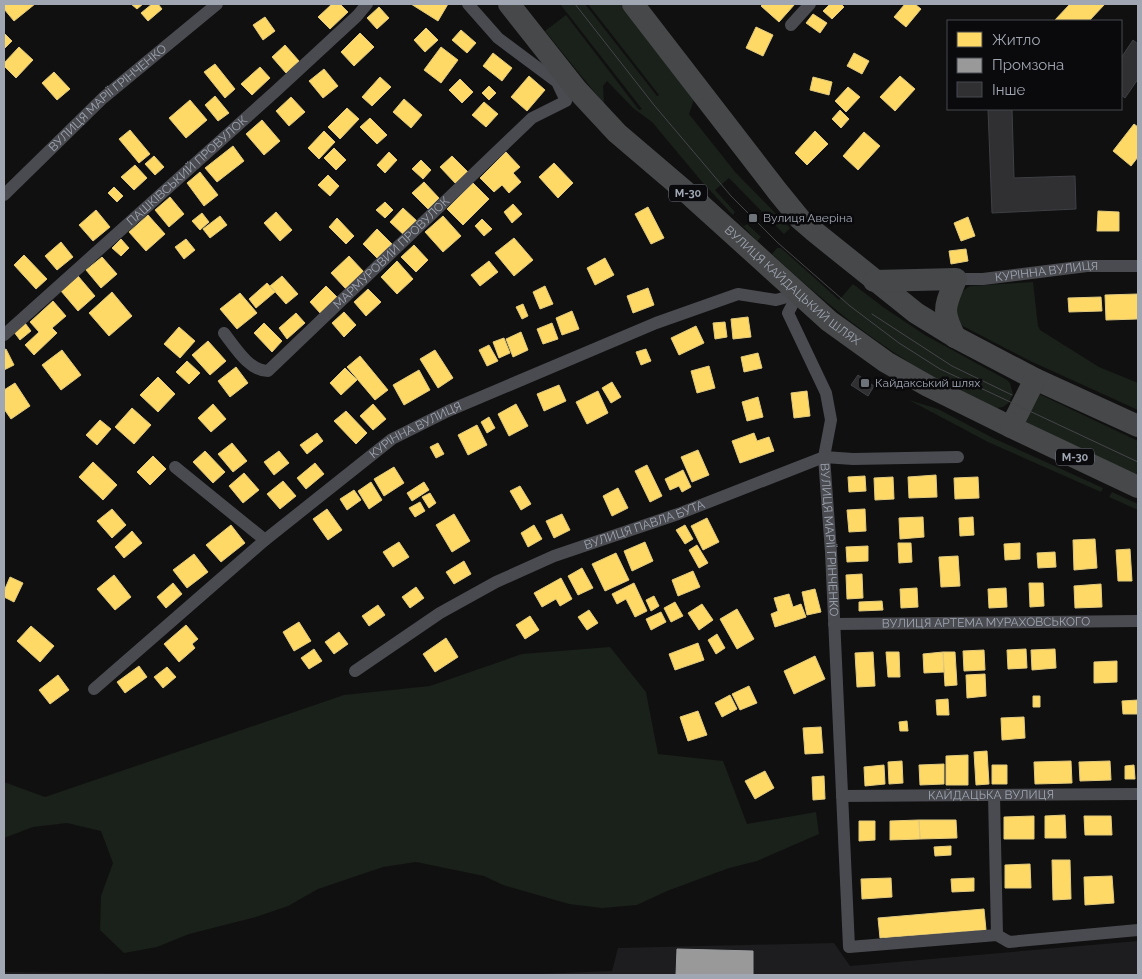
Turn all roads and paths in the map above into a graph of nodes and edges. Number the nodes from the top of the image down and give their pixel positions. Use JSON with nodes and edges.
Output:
{"nodes":[{"id":1,"x":217,"y":4,"type":"edge"},
{"id":2,"x":367,"y":4,"type":"edge"},
{"id":3,"x":468,"y":4,"type":"edge"},
{"id":4,"x":509,"y":4,"type":"edge"},
{"id":5,"x":633,"y":4,"type":"edge"},
{"id":6,"x":810,"y":4,"type":"edge"},
{"id":7,"x":791,"y":24,"type":"dead end"},
{"id":8,"x":4,"y":195,"type":"edge"},
{"id":9,"x":1138,"y":266,"type":"edge"},
{"id":10,"x":956,"y":278,"type":"junction"},
{"id":11,"x":874,"y":281,"type":"junction"},
{"id":12,"x":798,"y":294,"type":"junction"},
{"id":13,"x":224,"y":333,"type":"dead end"},
{"id":14,"x":4,"y":335,"type":"edge"},
{"id":15,"x":955,"y":337,"type":"junction"},
{"id":16,"x":1035,"y":379,"type":"junction"},
{"id":17,"x":1138,"y":426,"type":"edge"},
{"id":18,"x":1011,"y":427,"type":"junction"},
{"id":19,"x":824,"y":457,"type":"junction"},
{"id":20,"x":958,"y":457,"type":"dead end"},
{"id":21,"x":175,"y":466,"type":"dead end"},
{"id":22,"x":1138,"y":487,"type":"edge"},
{"id":23,"x":265,"y":540,"type":"junction"},
{"id":24,"x":1138,"y":621,"type":"edge"},
{"id":25,"x":834,"y":624,"type":"junction"},
{"id":26,"x":355,"y":671,"type":"dead end"},
{"id":27,"x":94,"y":689,"type":"dead end"},
{"id":28,"x":1138,"y":794,"type":"edge"},
{"id":29,"x":994,"y":795,"type":"junction"},
{"id":30,"x":842,"y":796,"type":"junction"},
{"id":31,"x":1138,"y":930,"type":"edge"},
{"id":32,"x":997,"y":935,"type":"junction"}],
"edges":[{"from":1,"to":8,"type":"street","name":"ВУЛИЦЯ МАРІЇ ГРІНЧЕНКО"},
{"from":2,"to":14,"type":"street","name":"ПАШКІВСЬКИЙ ПРОВУЛОК"},
{"from":3,"to":13,"type":"street","name":"МАРМУРОВИЙ ПРОВУЛОК"},
{"from":4,"to":12,"type":"highway","name":"ВУЛИЦЯ КАЙДАЦЬКИЙ ШЛЯХ","number":"М-30"},
{"from":5,"to":11,"type":"highway"},
{"from":6,"to":7,"type":"street"},
{"from":9,"to":10,"type":"street","name":"КУРІННА ВУЛИЦЯ"},
{"from":10,"to":11,"type":"highway"},
{"from":10,"to":15,"type":"highway"},
{"from":11,"to":15,"type":"highway"},
{"from":12,"to":18,"type":"highway","name":"ВУЛИЦЯ КАЙДАЦЬКИЙ ШЛЯХ","number":"М-30"},
{"from":12,"to":19,"type":"street","name":"ВУЛИЦЯ МАРІЇ ГРІНЧЕНКО"},
{"from":12,"to":23,"type":"street","name":"КУРІННА ВУЛИЦЯ"},
{"from":15,"to":16,"type":"highway"},
{"from":16,"to":17,"type":"highway"},
{"from":16,"to":18,"type":"highway"},
{"from":18,"to":22,"type":"highway","name":"ВУЛИЦЯ КАЙДАЦЬКИЙ ШЛЯХ","number":"М-30"},
{"from":19,"to":20,"type":"street","name":"ВУЛИЦЯ ПАВЛА БУТА"},
{"from":19,"to":25,"type":"street","name":"ВУЛИЦЯ МАРІЇ ГРІНЧЕНКО"},
{"from":19,"to":26,"type":"street","name":"ВУЛИЦЯ ПАВЛА БУТА"},
{"from":21,"to":23,"type":"street"},
{"from":23,"to":27,"type":"street","name":"КУРІННА ВУЛИЦЯ"},
{"from":24,"to":25,"type":"street","name":"ВУЛИЦЯ АРТЕМА МУРАХОВСЬКОГО"},
{"from":25,"to":30,"type":"street","name":"ВУЛИЦЯ МАРІЇ ГРІНЧЕНКО"},
{"from":28,"to":29,"type":"street","name":"КАЙДАЦЬКА ВУЛИЦЯ"},
{"from":29,"to":30,"type":"street","name":"КАЙДАЦЬКА ВУЛИЦЯ"},
{"from":29,"to":32,"type":"street"},
{"from":30,"to":32,"type":"street","name":"ВУЛИЦЯ МАРІЇ ГРІНЧЕНКО"},
{"from":31,"to":32,"type":"street"}]}
